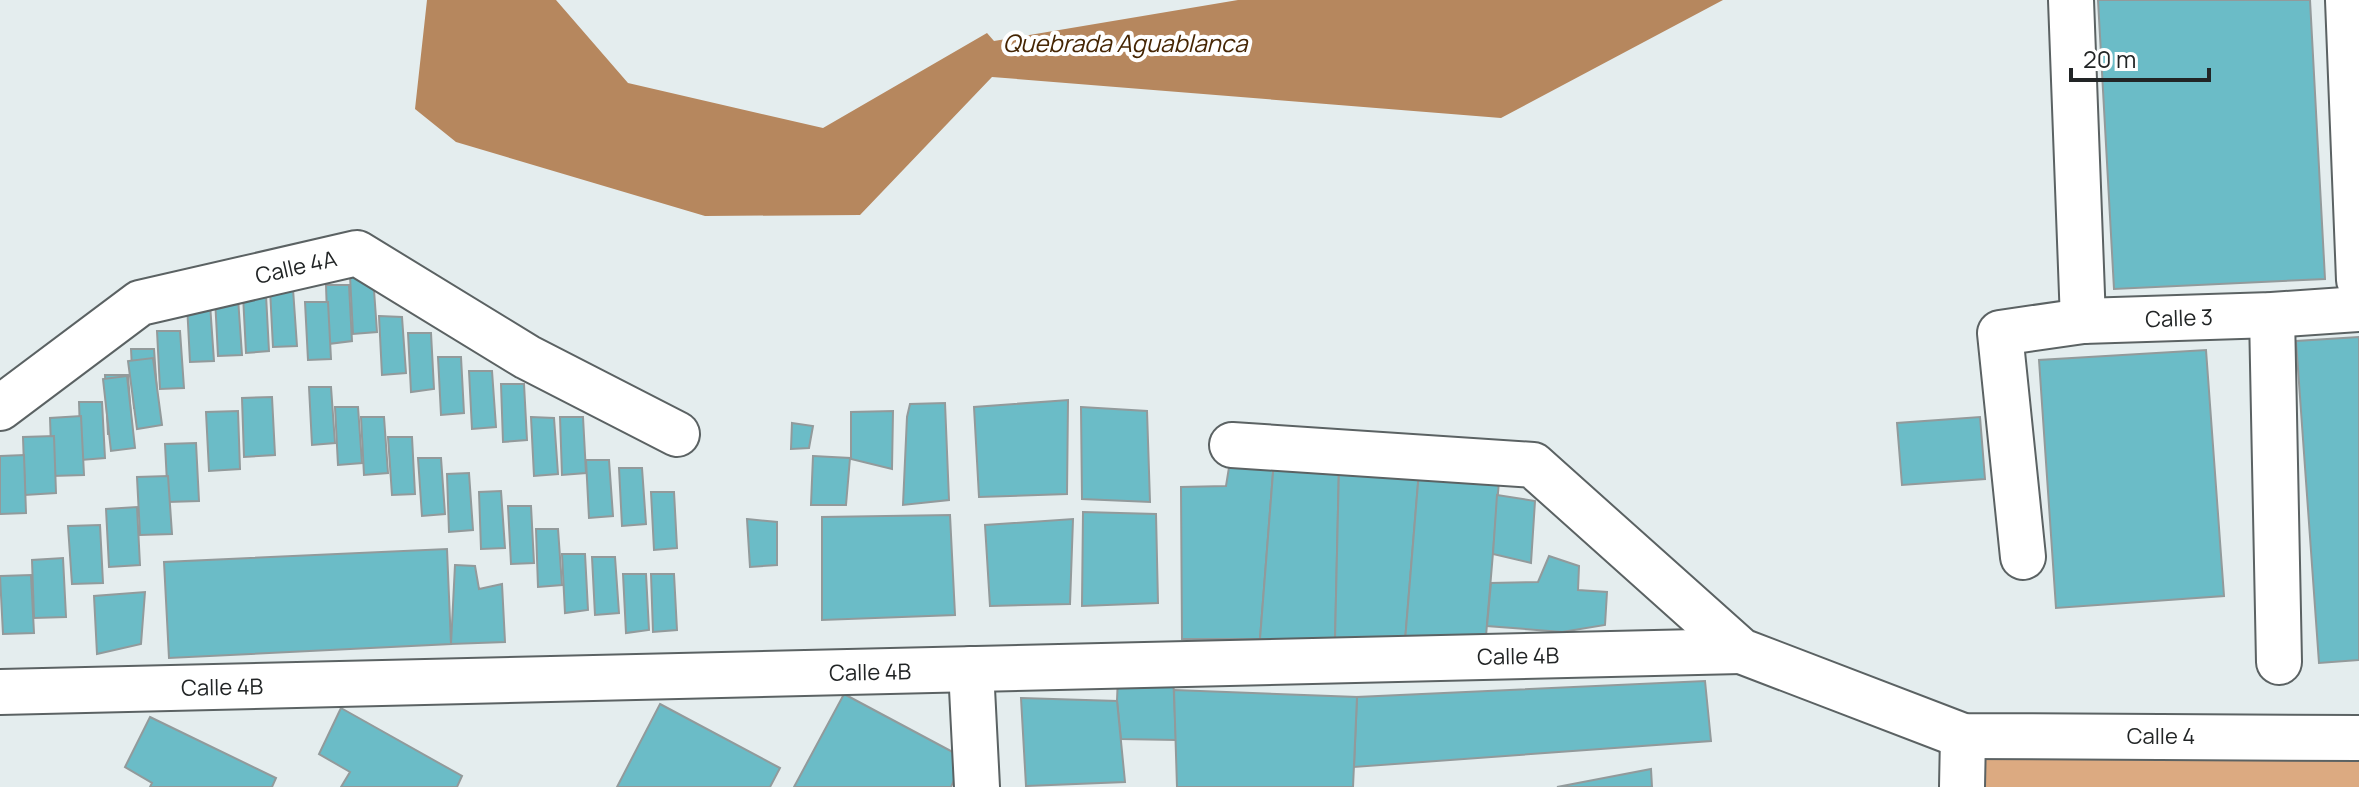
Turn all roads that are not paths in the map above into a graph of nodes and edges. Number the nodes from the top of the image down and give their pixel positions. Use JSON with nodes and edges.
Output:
{"nodes":[{"id":1,"x":2071,"y":0,"type":"edge"},
{"id":2,"x":2348,"y":0,"type":"edge"},
{"id":3,"x":2359,"y":280,"type":"edge"},
{"id":4,"x":2359,"y":309,"type":"edge"},
{"id":5,"x":2272,"y":315,"type":"junction"},
{"id":6,"x":2083,"y":321,"type":"junction"},
{"id":7,"x":0,"y":408,"type":"edge"},
{"id":8,"x":677,"y":434,"type":"dead end"},
{"id":9,"x":1232,"y":445,"type":"dead end"},
{"id":10,"x":2023,"y":557,"type":"dead end"},
{"id":11,"x":1741,"y":651,"type":"junction"},
{"id":12,"x":2279,"y":662,"type":"dead end"},
{"id":13,"x":971,"y":669,"type":"junction"},
{"id":14,"x":0,"y":692,"type":"edge"},
{"id":15,"x":1963,"y":736,"type":"junction"},
{"id":16,"x":2359,"y":738,"type":"edge"},
{"id":17,"x":977,"y":787,"type":"edge"},
{"id":18,"x":1962,"y":787,"type":"edge"}],
"edges":[{"from":1,"to":6,"type":"street"},
{"from":2,"to":3,"type":"street"},
{"from":4,"to":5,"type":"street","name":"Calle 3"},
{"from":5,"to":6,"type":"street","name":"Calle 3"},
{"from":5,"to":12,"type":"street"},
{"from":6,"to":10,"type":"street","name":"Calle 3"},
{"from":7,"to":8,"type":"street","name":"Calle 4A"},
{"from":9,"to":11,"type":"street"},
{"from":11,"to":13,"type":"street","name":"Calle 4B"},
{"from":11,"to":15,"type":"street"},
{"from":13,"to":14,"type":"street","name":"Calle 4B"},
{"from":13,"to":17,"type":"street"},
{"from":15,"to":16,"type":"street","name":"Calle 4"},
{"from":15,"to":18,"type":"street"}]}
